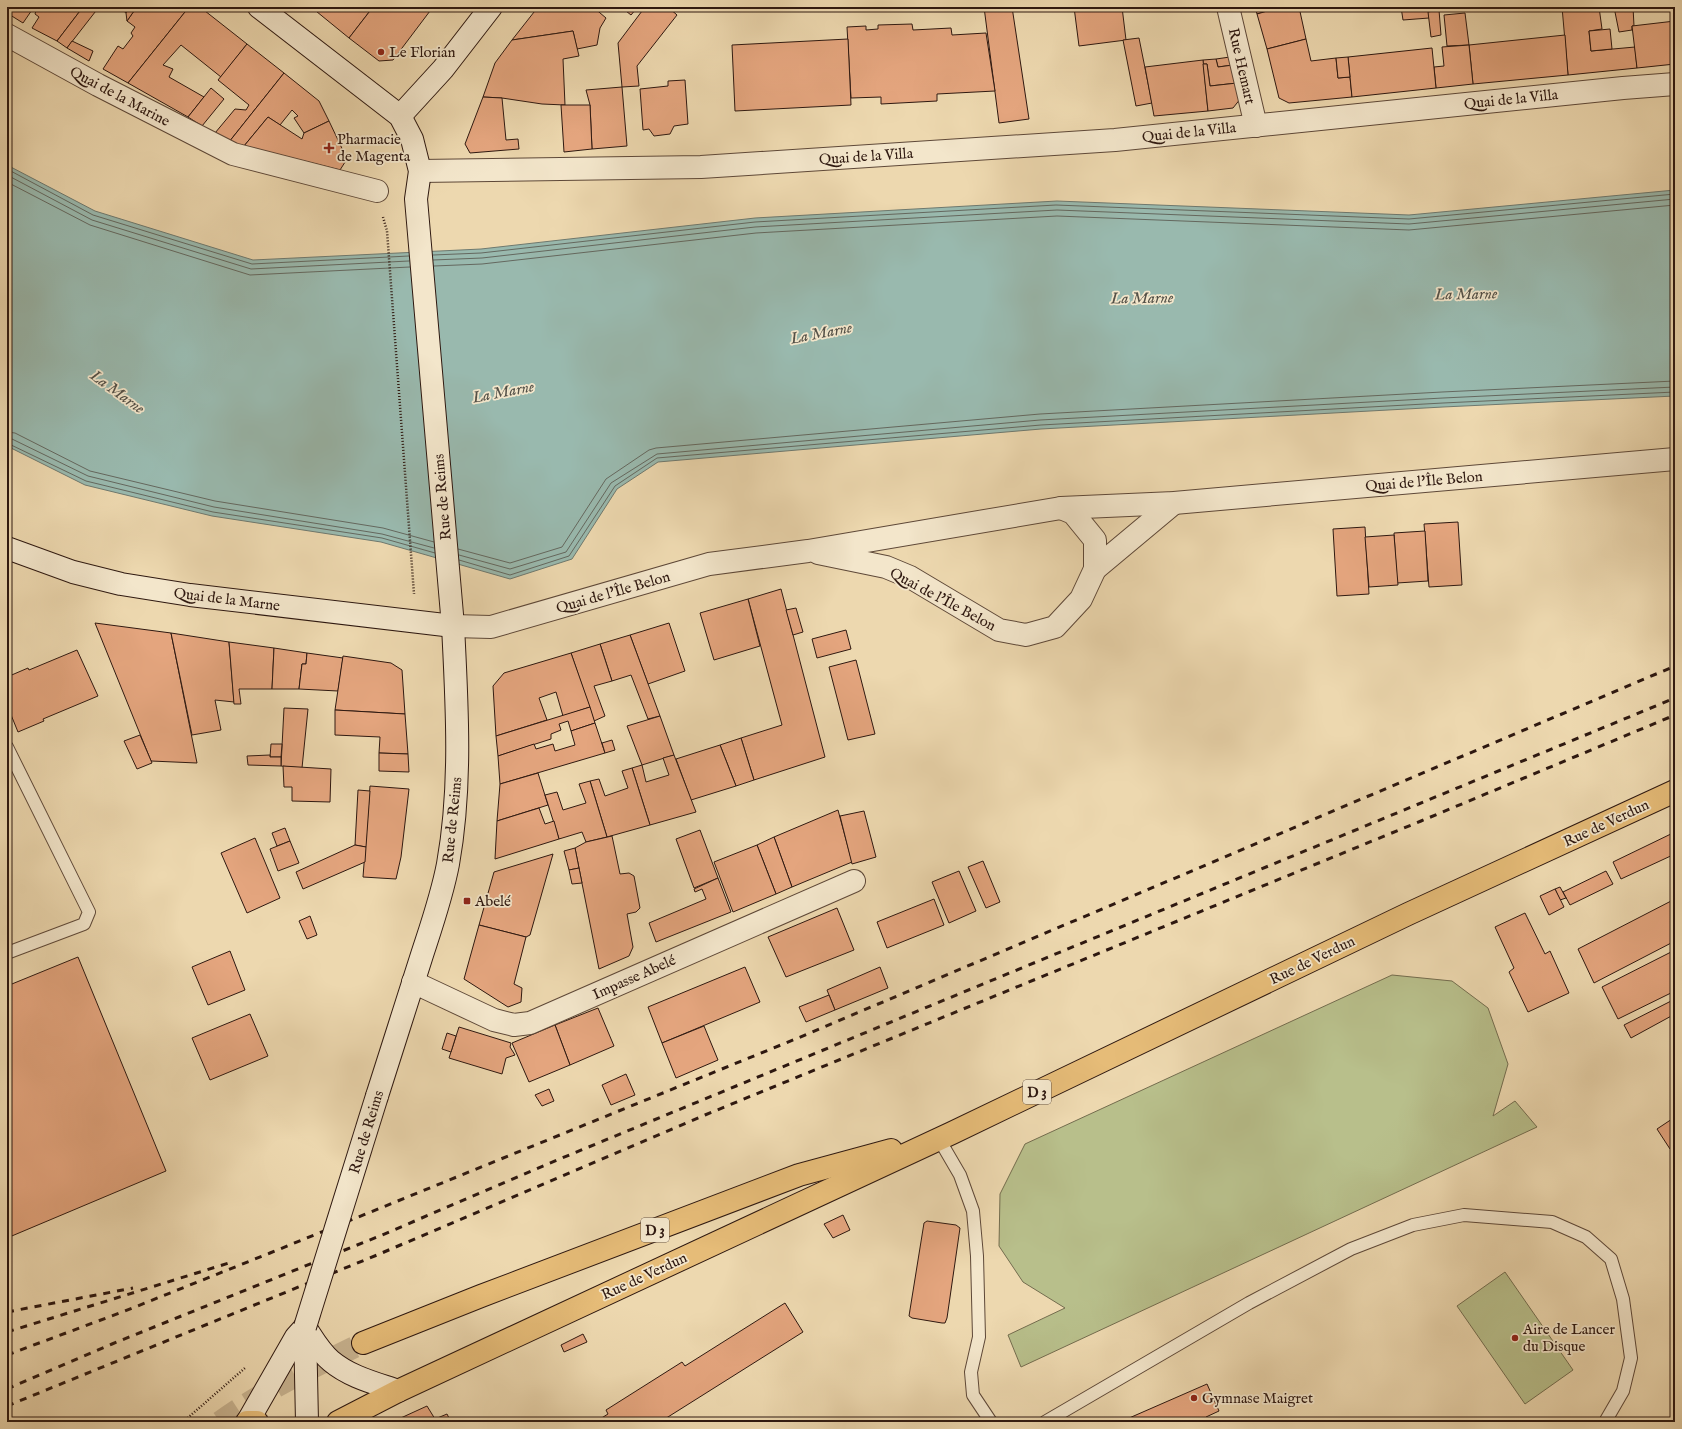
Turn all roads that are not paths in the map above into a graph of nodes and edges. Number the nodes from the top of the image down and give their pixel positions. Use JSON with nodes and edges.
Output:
{"nodes":[{"id":1,"x":259,"y":7,"type":"edge"},
{"id":2,"x":491,"y":7,"type":"edge"},
{"id":3,"x":1228,"y":7,"type":"edge"},
{"id":4,"x":7,"y":35,"type":"edge"},
{"id":5,"x":1675,"y":84,"type":"edge"},
{"id":6,"x":400,"y":116,"type":"junction"},
{"id":7,"x":1256,"y":126,"type":"junction"},
{"id":8,"x":420,"y":171,"type":"junction"},
{"id":9,"x":377,"y":191,"type":"road end"},
{"id":10,"x":1675,"y":459,"type":"edge"},
{"id":11,"x":1174,"y":503,"type":"junction"},
{"id":12,"x":1061,"y":508,"type":"junction"},
{"id":13,"x":7,"y":548,"type":"edge"},
{"id":14,"x":808,"y":551,"type":"junction"},
{"id":15,"x":1095,"y":569,"type":"junction"},
{"id":16,"x":452,"y":626,"type":"junction"},
{"id":17,"x":491,"y":627,"type":"joint"},
{"id":18,"x":7,"y":747,"type":"edge"},
{"id":19,"x":1675,"y":791,"type":"edge"},
{"id":20,"x":854,"y":881,"type":"dead end"},
{"id":21,"x":7,"y":953,"type":"edge"},
{"id":22,"x":413,"y":982,"type":"junction"},
{"id":23,"x":945,"y":1136,"type":"junction"},
{"id":24,"x":305,"y":1327,"type":"junction"},
{"id":25,"x":363,"y":1343,"type":"tunnel mouth"},
{"id":26,"x":398,"y":1391,"type":"junction"},
{"id":27,"x":250,"y":1422,"type":"edge"},
{"id":28,"x":308,"y":1422,"type":"edge"},
{"id":29,"x":338,"y":1422,"type":"edge"},
{"id":30,"x":991,"y":1422,"type":"edge"},
{"id":31,"x":1045,"y":1422,"type":"edge"},
{"id":32,"x":1605,"y":1422,"type":"edge"}],
"edges":[{"from":1,"to":6,"type":"street"},
{"from":2,"to":6,"type":"street"},
{"from":3,"to":7,"type":"street","name":"Rue Hemart"},
{"from":4,"to":9,"type":"street","name":"Quai de la Marine"},
{"from":5,"to":7,"type":"street","name":"Quai de la Villa"},
{"from":6,"to":8,"type":"street"},
{"from":7,"to":8,"type":"street","name":"Quai de la Villa"},
{"from":8,"to":16,"type":"street","name":"Rue de Reims"},
{"from":10,"to":11,"type":"street","name":"Quai de l'Île Belon"},
{"from":11,"to":12,"type":"street","name":"Quai de l'Île Belon"},
{"from":11,"to":15,"type":"street","name":"Quai de l'Île Belon"},
{"from":12,"to":14,"type":"street","name":"Quai de l'Île Belon"},
{"from":12,"to":15,"type":"street","name":"Quai de l'Île Belon"},
{"from":13,"to":16,"type":"street","name":"Quai de la Marne"},
{"from":14,"to":15,"type":"street","name":"Quai de l'Île Belon"},
{"from":14,"to":17,"type":"street","name":"Quai de l'Île Belon"},
{"from":16,"to":17,"type":"street","name":"Quai de la Marne"},
{"from":16,"to":22,"type":"street","name":"Rue de Reims"},
{"from":18,"to":21,"type":"lane"},
{"from":19,"to":23,"type":"main road","name":"Rue de Verdun","number":"D 3"},
{"from":20,"to":22,"type":"street","name":"Impasse Abelé"},
{"from":22,"to":24,"type":"street","name":"Rue de Reims","bridge":true},
{"from":23,"to":25,"type":"main road","name":"Rue de Verdun","number":"D 3"},
{"from":23,"to":26,"type":"main road","name":"Rue de Verdun","number":"D 3"},
{"from":23,"to":30,"type":"lane"},
{"from":24,"to":26,"type":"street"},
{"from":24,"to":27,"type":"street"},
{"from":24,"to":28,"type":"street","name":"Rue de Reims"},
{"from":26,"to":29,"type":"main road","name":"Rue de Verdun","number":"D 3"},
{"from":31,"to":32,"type":"lane"}]}
